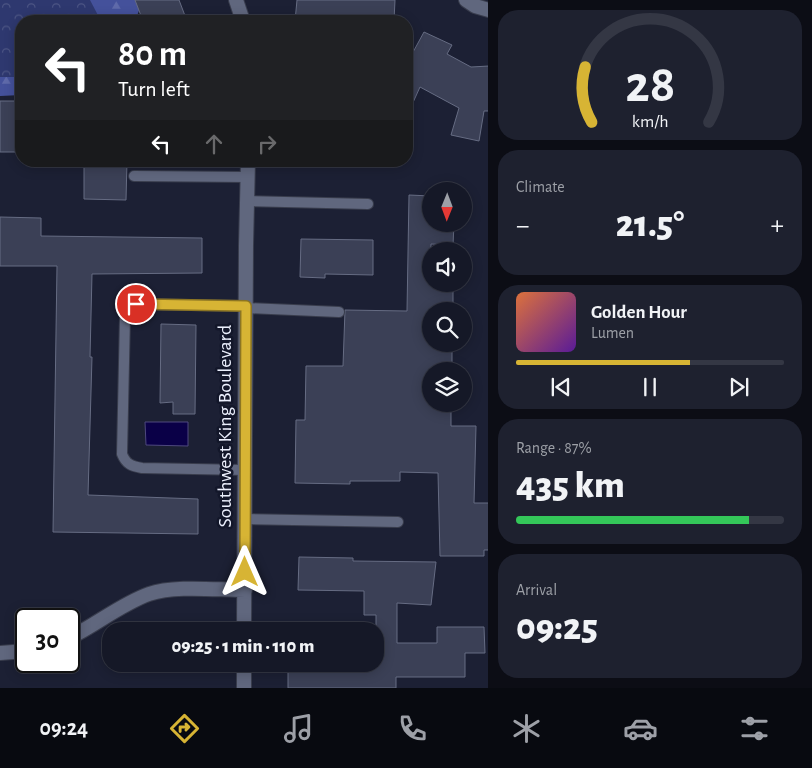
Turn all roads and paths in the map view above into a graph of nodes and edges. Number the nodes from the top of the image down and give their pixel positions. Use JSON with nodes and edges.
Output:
{"nodes":[{"id":1,"x":236,"y":0,"type":"edge"},
{"id":2,"x":466,"y":0,"type":"edge"},
{"id":3,"x":488,"y":10,"type":"edge"},
{"id":4,"x":241,"y":15,"type":"edge"},
{"id":5,"x":248,"y":167,"type":"edge"},
{"id":6,"x":134,"y":176,"type":"dead end"},
{"id":7,"x":247,"y":177,"type":"junction"},
{"id":8,"x":247,"y":202,"type":"junction"},
{"id":9,"x":368,"y":204,"type":"dead end"},
{"id":10,"x":246,"y":307,"type":"junction"},
{"id":11,"x":339,"y":312,"type":"dead end"},
{"id":12,"x":245,"y":470,"type":"junction"},
{"id":13,"x":245,"y":518,"type":"junction"},
{"id":14,"x":398,"y":522,"type":"dead end"},
{"id":15,"x":245,"y":590,"type":"junction"},
{"id":16,"x":244,"y":622,"type":"edge"},
{"id":17,"x":80,"y":632,"type":"edge"},
{"id":18,"x":15,"y":652,"type":"edge"},
{"id":19,"x":0,"y":653,"type":"edge"},
{"id":20,"x":244,"y":672,"type":"edge"},
{"id":21,"x":244,"y":688,"type":"edge"}],
"edges":[{"from":1,"to":4,"type":"street"},
{"from":2,"to":3,"type":"street"},
{"from":5,"to":7,"type":"street","name":"Southwest King Boulevard"},
{"from":6,"to":7,"type":"lane"},
{"from":7,"to":8,"type":"street","name":"Southwest King Boulevard"},
{"from":8,"to":9,"type":"lane"},
{"from":8,"to":10,"type":"street","name":"Southwest King Boulevard"},
{"from":10,"to":11,"type":"lane"},
{"from":10,"to":12,"type":"street","name":"Southwest King Boulevard"},
{"from":10,"to":12,"type":"lane"},
{"from":12,"to":13,"type":"street","name":"Southwest King Boulevard"},
{"from":13,"to":14,"type":"lane"},
{"from":13,"to":15,"type":"street","name":"Southwest King Boulevard"},
{"from":15,"to":16,"type":"street","name":"Southwest King Boulevard"},
{"from":15,"to":17,"type":"street"},
{"from":18,"to":19,"type":"street"},
{"from":20,"to":21,"type":"street"}]}
